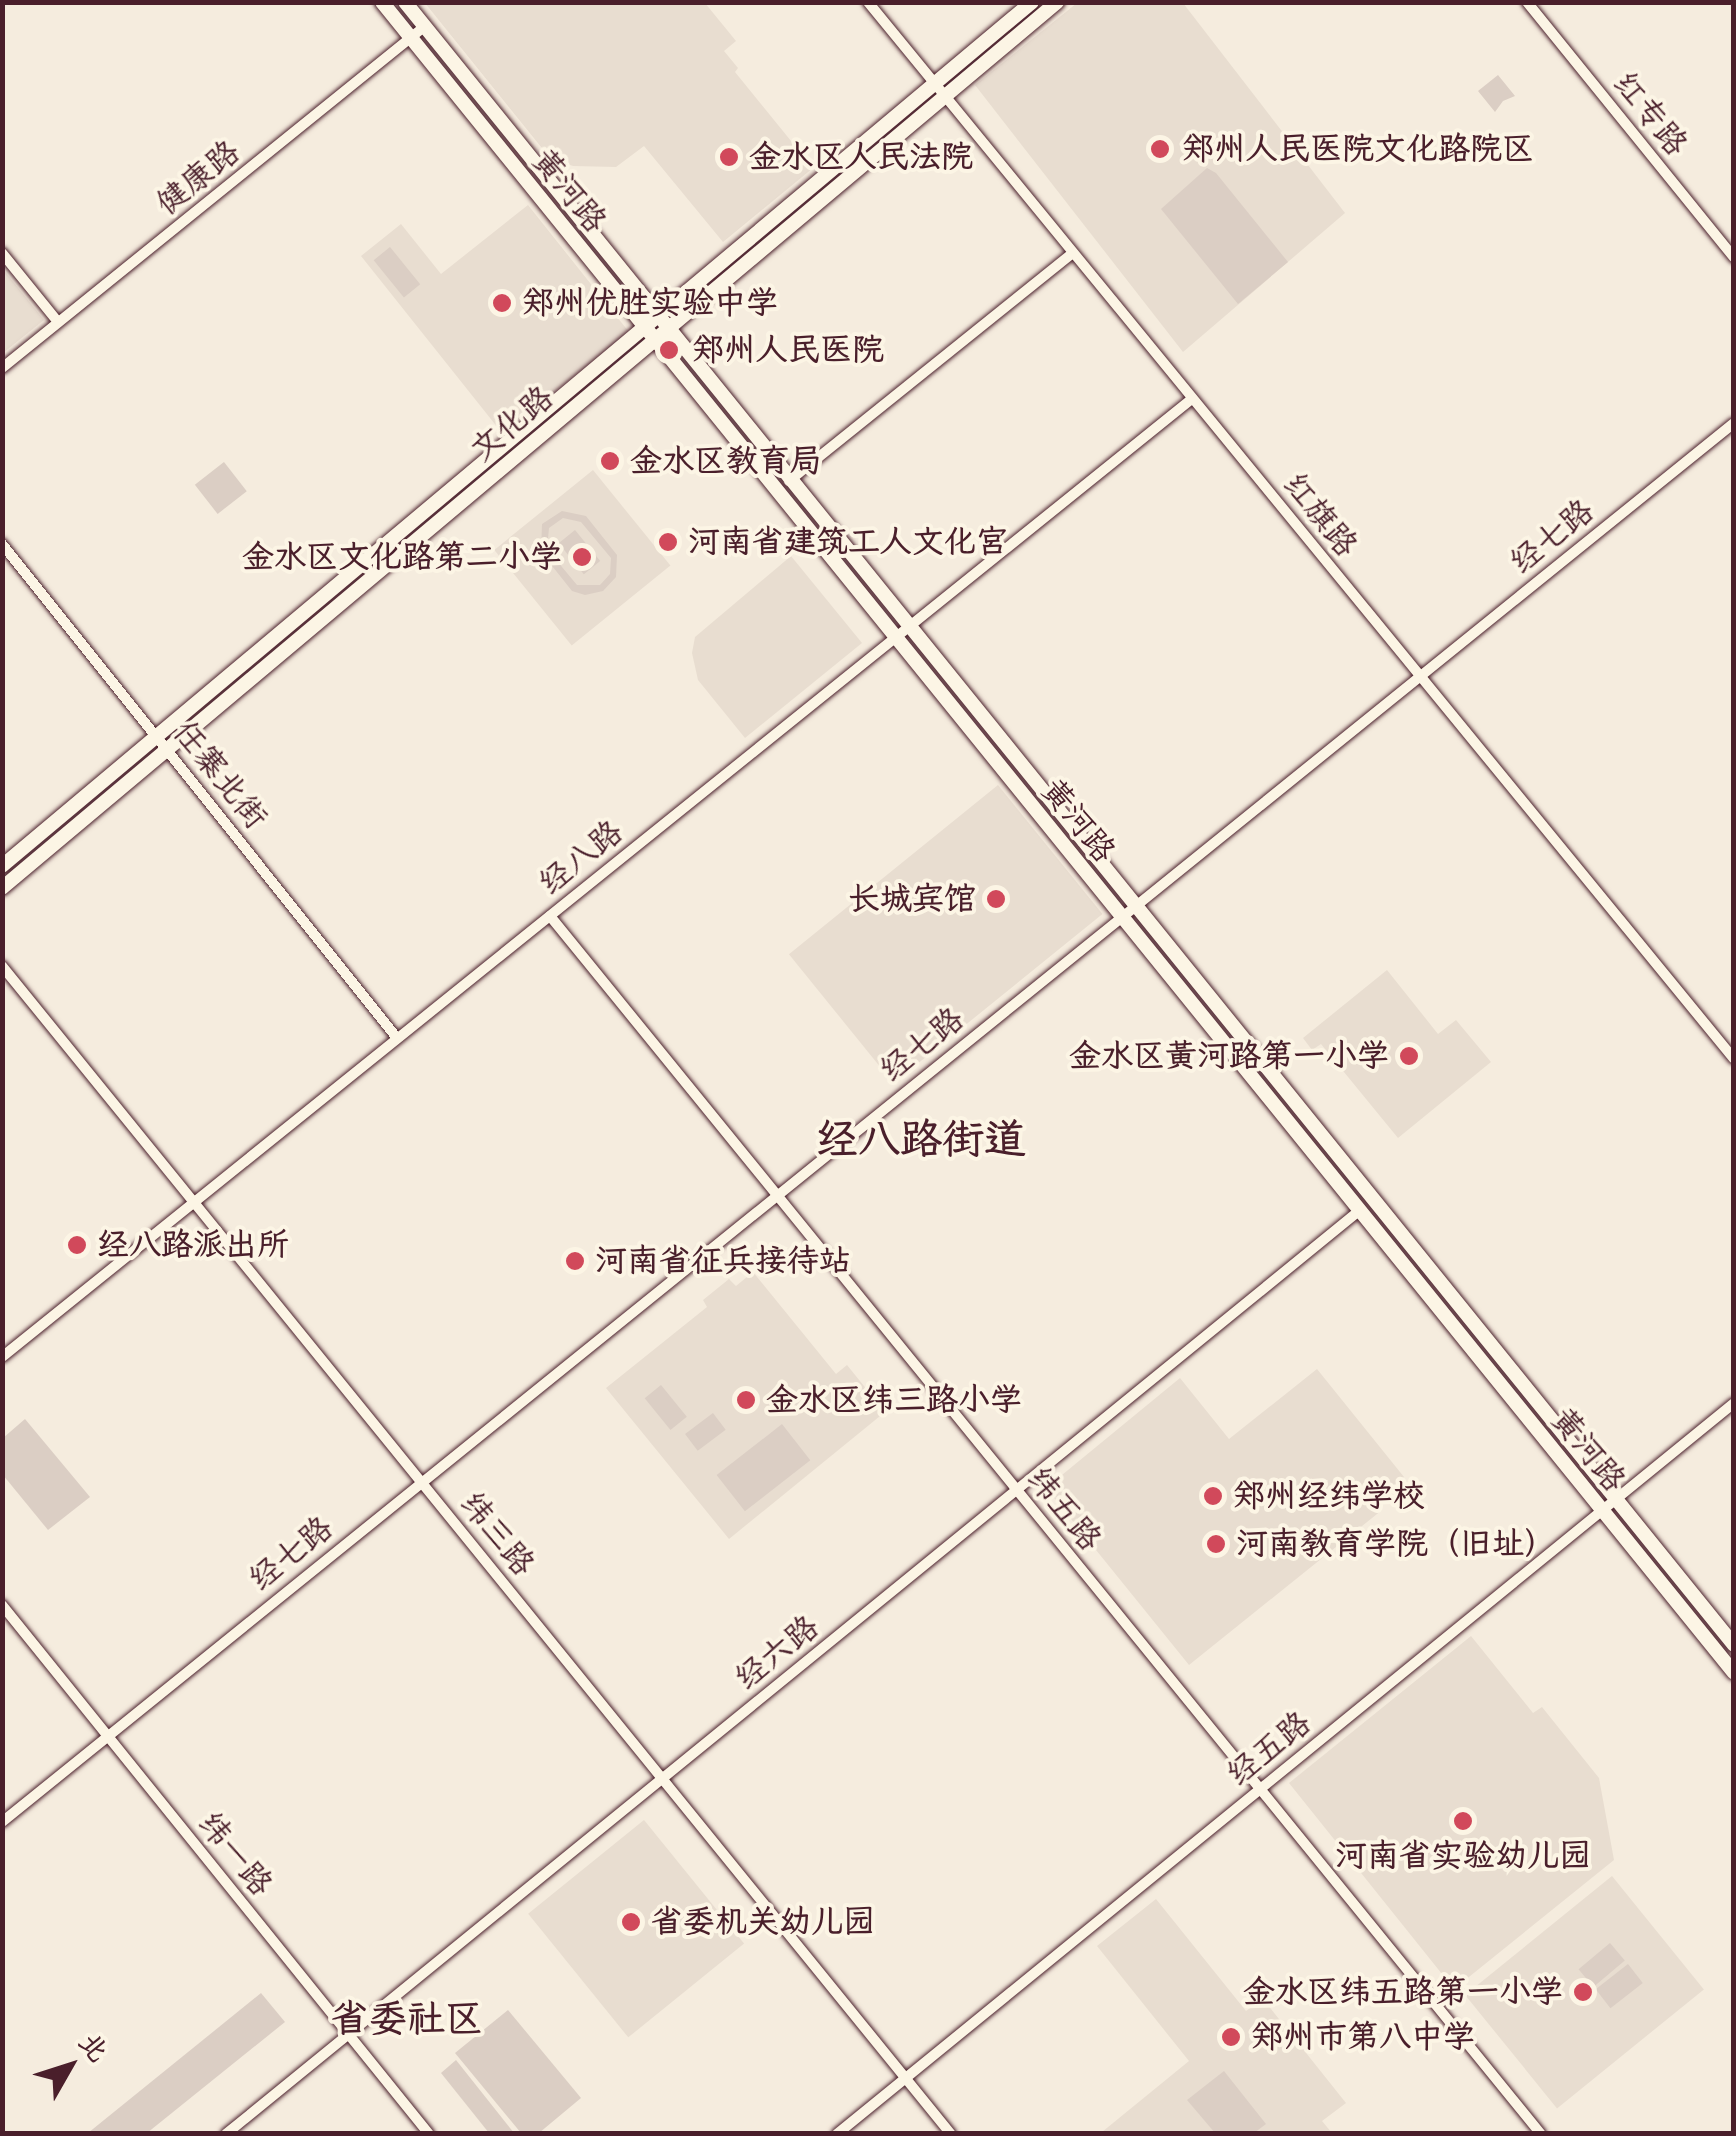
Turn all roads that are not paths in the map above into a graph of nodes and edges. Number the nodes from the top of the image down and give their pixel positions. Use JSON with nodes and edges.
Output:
{"nodes":[{"id":1,"x":382,"y":2,"type":"edge"},
{"id":2,"x":405,"y":2,"type":"edge"},
{"id":3,"x":868,"y":2,"type":"edge"},
{"id":4,"x":1032,"y":2,"type":"edge"},
{"id":5,"x":1057,"y":2,"type":"edge"},
{"id":6,"x":1527,"y":2,"type":"edge"},
{"id":7,"x":424,"y":27,"type":"junction"},
{"id":8,"x":410,"y":38,"type":"junction"},
{"id":9,"x":934,"y":84,"type":"junction"},
{"id":10,"x":944,"y":97,"type":"junction"},
{"id":11,"x":2,"y":253,"type":"edge"},
{"id":12,"x":1073,"y":254,"type":"junction"},
{"id":13,"x":1734,"y":258,"type":"edge"},
{"id":14,"x":657,"y":316,"type":"junction"},
{"id":15,"x":58,"y":322,"type":"junction"},
{"id":16,"x":643,"y":328,"type":"junction"},
{"id":17,"x":667,"y":330,"type":"junction"},
{"id":18,"x":654,"y":341,"type":"junction"},
{"id":19,"x":2,"y":368,"type":"edge"},
{"id":20,"x":1192,"y":399,"type":"junction"},
{"id":21,"x":1734,"y":423,"type":"edge"},
{"id":22,"x":789,"y":482,"type":"junction"},
{"id":23,"x":2,"y":544,"type":"edge"},
{"id":24,"x":908,"y":628,"type":"junction"},
{"id":25,"x":894,"y":639,"type":"junction"},
{"id":26,"x":1420,"y":676,"type":"junction"},
{"id":27,"x":157,"y":737,"type":"junction"},
{"id":28,"x":167,"y":750,"type":"junction"},
{"id":29,"x":2,"y":866,"type":"edge"},
{"id":30,"x":2,"y":888,"type":"edge"},
{"id":31,"x":1134,"y":906,"type":"junction"},
{"id":32,"x":550,"y":916,"type":"junction"},
{"id":33,"x":1120,"y":917,"type":"junction"},
{"id":34,"x":2,"y":966,"type":"edge"},
{"id":35,"x":397,"y":1038,"type":"junction"},
{"id":36,"x":1734,"y":1060,"type":"edge"},
{"id":37,"x":776,"y":1194,"type":"junction"},
{"id":38,"x":195,"y":1202,"type":"junction"},
{"id":39,"x":1359,"y":1211,"type":"junction"},
{"id":40,"x":2,"y":1358,"type":"edge"},
{"id":41,"x":1734,"y":1403,"type":"edge"},
{"id":42,"x":421,"y":1480,"type":"junction"},
{"id":43,"x":1016,"y":1490,"type":"junction"},
{"id":44,"x":1615,"y":1499,"type":"junction"},
{"id":45,"x":1602,"y":1510,"type":"junction"},
{"id":46,"x":2,"y":1606,"type":"edge"},
{"id":47,"x":1734,"y":1645,"type":"edge"},
{"id":48,"x":1734,"y":1673,"type":"edge"},
{"id":49,"x":108,"y":1736,"type":"junction"},
{"id":50,"x":663,"y":1778,"type":"junction"},
{"id":51,"x":1260,"y":1789,"type":"junction"},
{"id":52,"x":2,"y":1822,"type":"edge"},
{"id":53,"x":349,"y":2034,"type":"junction"},
{"id":54,"x":906,"y":2078,"type":"junction"},
{"id":55,"x":226,"y":2134,"type":"edge"},
{"id":56,"x":429,"y":2134,"type":"edge"},
{"id":57,"x":837,"y":2134,"type":"edge"},
{"id":58,"x":951,"y":2134,"type":"edge"},
{"id":59,"x":1541,"y":2134,"type":"edge"}],
"edges":[{"from":1,"to":8,"type":"main road","name":"黄河路"},
{"from":2,"to":7,"type":"main road","name":"黄河路"},
{"from":3,"to":9,"type":"street","name":"红旗路"},
{"from":4,"to":9,"type":"main road","name":"文化路"},
{"from":5,"to":10,"type":"main road","name":"文化路"},
{"from":6,"to":13,"type":"street","name":"红专路"},
{"from":7,"to":8,"type":"street","name":"健康路"},
{"from":7,"to":14,"type":"main road","name":"黄河路"},
{"from":8,"to":15,"type":"street","name":"健康路"},
{"from":8,"to":16,"type":"main road","name":"黄河路"},
{"from":9,"to":10,"type":"street","name":"红旗路"},
{"from":9,"to":14,"type":"main road","name":"文化路"},
{"from":10,"to":12,"type":"street","name":"红旗路"},
{"from":10,"to":17,"type":"main road","name":"文化路"},
{"from":11,"to":15,"type":"street"},
{"from":12,"to":20,"type":"street","name":"红旗路"},
{"from":12,"to":22,"type":"street"},
{"from":14,"to":16,"type":"main road","name":"文化路"},
{"from":14,"to":17,"type":"main road","name":"黄河路"},
{"from":15,"to":19,"type":"street","name":"健康路"},
{"from":16,"to":18,"type":"main road","name":"黄河路"},
{"from":16,"to":27,"type":"main road","name":"文化路"},
{"from":17,"to":18,"type":"main road","name":"文化路"},
{"from":17,"to":22,"type":"main road","name":"黄河路"},
{"from":18,"to":25,"type":"main road","name":"黄河路"},
{"from":18,"to":28,"type":"main road","name":"文化路"},
{"from":20,"to":24,"type":"street","name":"经八路"},
{"from":20,"to":26,"type":"street","name":"红旗路"},
{"from":21,"to":26,"type":"street","name":"经七路"},
{"from":22,"to":24,"type":"main road","name":"黄河路"},
{"from":23,"to":27,"type":"street","name":"任寨北街"},
{"from":24,"to":25,"type":"street","name":"经八路"},
{"from":24,"to":31,"type":"main road","name":"黄河路"},
{"from":25,"to":32,"type":"street","name":"经八路"},
{"from":25,"to":33,"type":"main road","name":"黄河路"},
{"from":26,"to":31,"type":"street","name":"经七路"},
{"from":26,"to":36,"type":"street","name":"红旗路"},
{"from":27,"to":28,"type":"street","name":"任寨北街"},
{"from":27,"to":29,"type":"main road","name":"文化路"},
{"from":28,"to":30,"type":"main road","name":"文化路"},
{"from":28,"to":35,"type":"street","name":"任寨北街"},
{"from":31,"to":33,"type":"street","name":"经七路"},
{"from":31,"to":44,"type":"main road","name":"黄河路"},
{"from":32,"to":35,"type":"street","name":"经八路"},
{"from":32,"to":37,"type":"street","name":"纬五路"},
{"from":33,"to":37,"type":"street","name":"经七路"},
{"from":33,"to":39,"type":"main road","name":"黄河路"},
{"from":34,"to":38,"type":"street","name":"纬三路"},
{"from":35,"to":38,"type":"street","name":"经八路"},
{"from":37,"to":42,"type":"street","name":"经七路"},
{"from":37,"to":43,"type":"street","name":"纬五路"},
{"from":38,"to":40,"type":"street","name":"经八路"},
{"from":38,"to":42,"type":"street","name":"纬三路"},
{"from":39,"to":43,"type":"street","name":"经六路"},
{"from":39,"to":45,"type":"main road","name":"黄河路"},
{"from":41,"to":44,"type":"street","name":"经五路"},
{"from":42,"to":49,"type":"street","name":"经七路"},
{"from":42,"to":50,"type":"street","name":"纬三路"},
{"from":43,"to":50,"type":"street","name":"经六路"},
{"from":43,"to":51,"type":"street","name":"纬五路"},
{"from":44,"to":45,"type":"street","name":"经五路"},
{"from":44,"to":47,"type":"main road","name":"黄河路"},
{"from":45,"to":48,"type":"main road","name":"黄河路"},
{"from":45,"to":51,"type":"street","name":"经五路"},
{"from":46,"to":49,"type":"street","name":"纬一路"},
{"from":49,"to":52,"type":"street","name":"经七路"},
{"from":49,"to":53,"type":"street","name":"纬一路"},
{"from":50,"to":53,"type":"street","name":"经六路"},
{"from":50,"to":54,"type":"street","name":"纬三路"},
{"from":51,"to":54,"type":"street","name":"经五路"},
{"from":51,"to":59,"type":"street","name":"纬五路"},
{"from":53,"to":55,"type":"street","name":"经六路"},
{"from":53,"to":56,"type":"street","name":"纬一路"},
{"from":54,"to":57,"type":"street","name":"经五路"},
{"from":54,"to":58,"type":"street","name":"纬三路"}]}
